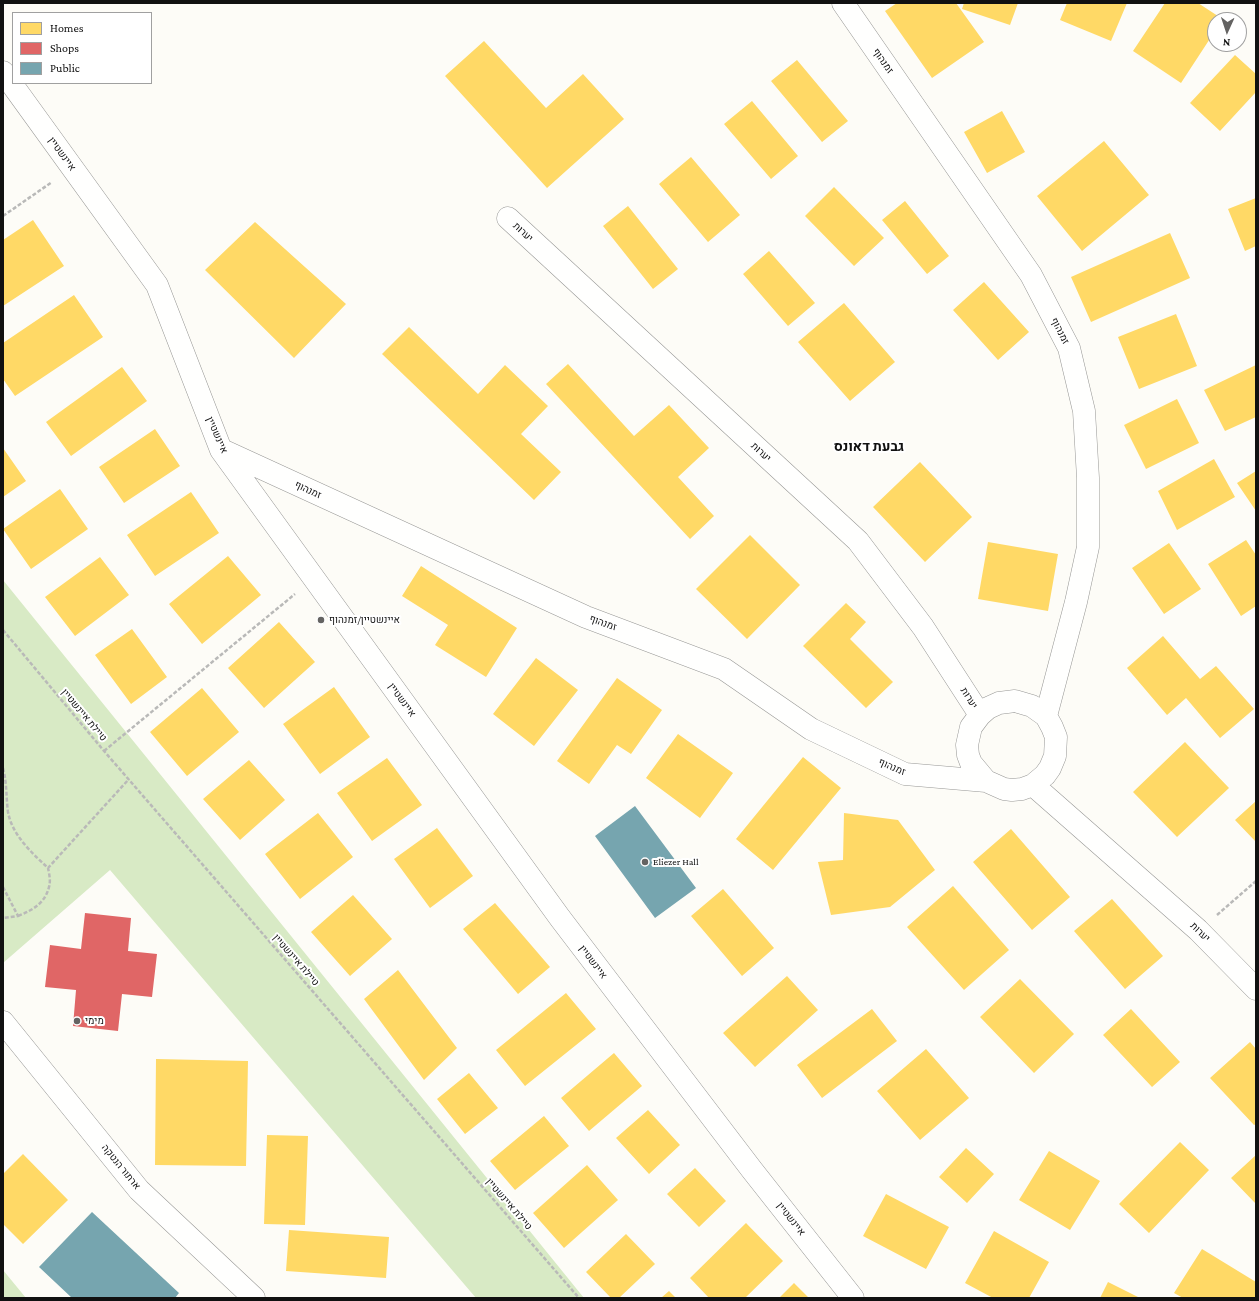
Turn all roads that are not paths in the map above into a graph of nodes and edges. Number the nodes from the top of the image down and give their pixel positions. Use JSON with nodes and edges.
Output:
{"nodes":[{"id":1,"x":843,"y":3,"type":"edge"},
{"id":2,"x":3,"y":72,"type":"edge"},
{"id":3,"x":508,"y":218,"type":"dead end"},
{"id":4,"x":221,"y":450,"type":"junction"},
{"id":5,"x":980,"y":715,"type":"junction"},
{"id":6,"x":1046,"y":716,"type":"junction"},
{"id":7,"x":986,"y":781,"type":"junction"},
{"id":8,"x":1033,"y":785,"type":"junction"},
{"id":9,"x":1256,"y":989,"type":"edge"},
{"id":10,"x":3,"y":1022,"type":"edge"},
{"id":11,"x":254,"y":1298,"type":"edge"},
{"id":12,"x":853,"y":1298,"type":"edge"}],
"edges":[{"from":1,"to":6,"type":"street","name":"זמנהוף"},
{"from":2,"to":4,"type":"street","name":"איינשטיין"},
{"from":3,"to":5,"type":"street","name":"יערות"},
{"from":4,"to":7,"type":"street","name":"זמנהוף"},
{"from":4,"to":12,"type":"street","name":"איינשטיין"},
{"from":5,"to":6,"type":"street"},
{"from":5,"to":7,"type":"street"},
{"from":6,"to":8,"type":"street"},
{"from":7,"to":8,"type":"street"},
{"from":8,"to":9,"type":"street","name":"יערות"},
{"from":10,"to":11,"type":"street","name":"ארתור הנטקה"}]}
